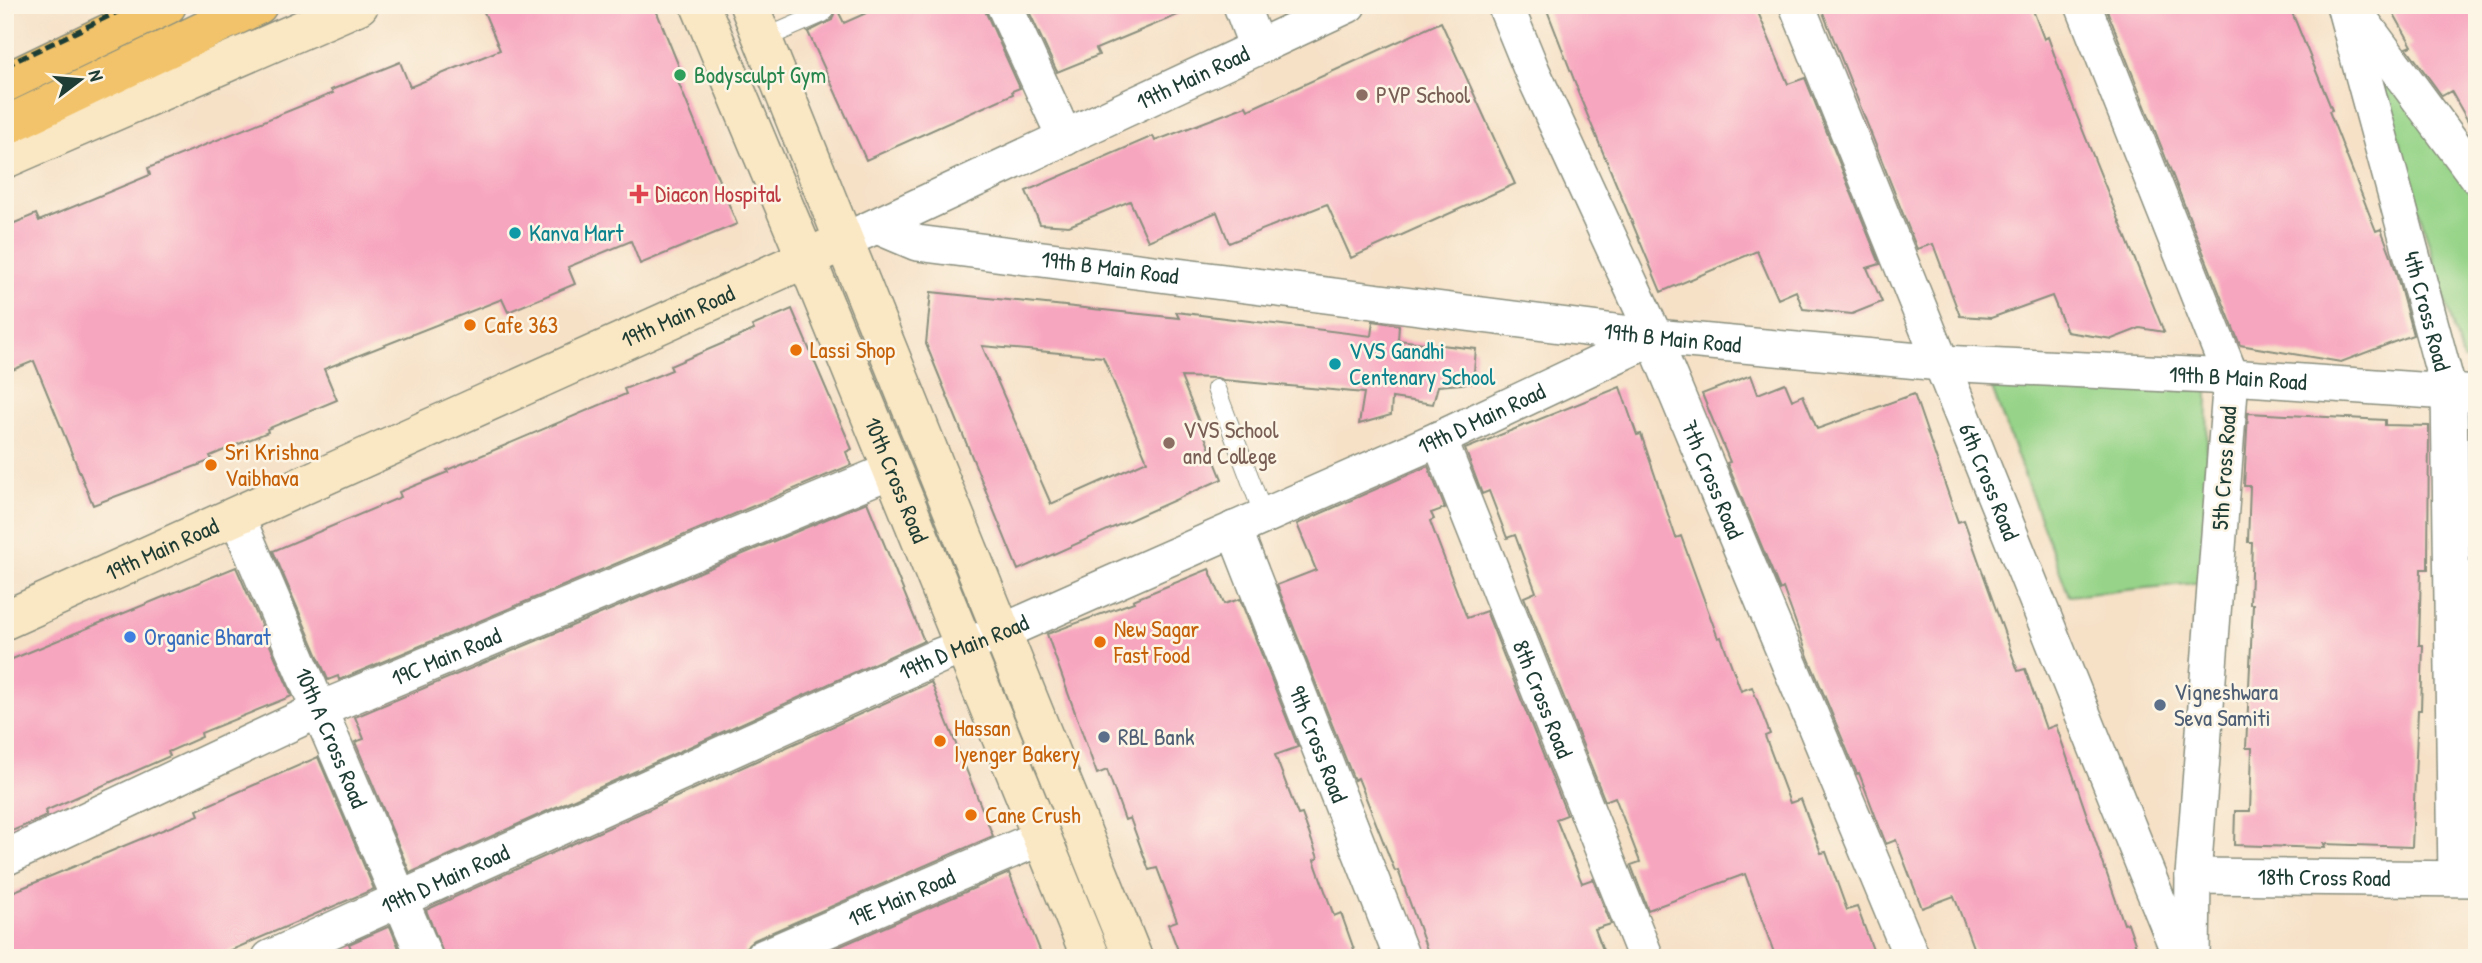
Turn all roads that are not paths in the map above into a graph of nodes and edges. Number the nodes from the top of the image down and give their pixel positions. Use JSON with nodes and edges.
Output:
{"nodes":[{"id":1,"x":167,"y":5,"type":"edge"},
{"id":2,"x":258,"y":5,"type":"edge"},
{"id":3,"x":359,"y":5,"type":"edge"},
{"id":4,"x":700,"y":5,"type":"edge"},
{"id":5,"x":1004,"y":5,"type":"edge"},
{"id":6,"x":1241,"y":5,"type":"edge"},
{"id":7,"x":1348,"y":5,"type":"edge"},
{"id":8,"x":1505,"y":5,"type":"edge"},
{"id":9,"x":1797,"y":5,"type":"edge"},
{"id":10,"x":2083,"y":5,"type":"edge"},
{"id":11,"x":2344,"y":5,"type":"edge"},
{"id":12,"x":2350,"y":5,"type":"edge"},
{"id":13,"x":823,"y":13,"type":"dead end"},
{"id":14,"x":756,"y":22,"type":"edge"},
{"id":15,"x":1257,"y":47,"type":"junction"},
{"id":16,"x":5,"y":83,"type":"edge"},
{"id":17,"x":5,"y":126,"type":"edge"},
{"id":18,"x":1065,"y":138,"type":"junction"},
{"id":19,"x":5,"y":159,"type":"edge"},
{"id":20,"x":2477,"y":177,"type":"edge"},
{"id":21,"x":860,"y":233,"type":"junction"},
{"id":22,"x":806,"y":258,"type":"junction"},
{"id":23,"x":1655,"y":337,"type":"junction"},
{"id":24,"x":1941,"y":362,"type":"junction"},
{"id":25,"x":2231,"y":377,"type":"junction"},
{"id":26,"x":1216,"y":388,"type":"dead end"},
{"id":27,"x":2463,"y":393,"type":"edge"},
{"id":28,"x":1439,"y":439,"type":"junction"},
{"id":29,"x":892,"y":470,"type":"junction"},
{"id":30,"x":237,"y":517,"type":"junction"},
{"id":31,"x":1249,"y":523,"type":"junction"},
{"id":32,"x":5,"y":620,"type":"edge"},
{"id":33,"x":1002,"y":632,"type":"junction"},
{"id":34,"x":964,"y":647,"type":"junction"},
{"id":35,"x":321,"y":709,"type":"junction"},
{"id":36,"x":1042,"y":837,"type":"junction"},
{"id":37,"x":5,"y":858,"type":"edge"},
{"id":38,"x":2193,"y":876,"type":"junction"},
{"id":39,"x":2466,"y":878,"type":"edge"},
{"id":40,"x":399,"y":898,"type":"junction"},
{"id":41,"x":270,"y":958,"type":"edge"},
{"id":42,"x":425,"y":958,"type":"edge"},
{"id":43,"x":762,"y":958,"type":"edge"},
{"id":44,"x":1091,"y":958,"type":"edge"},
{"id":45,"x":1133,"y":958,"type":"edge"},
{"id":46,"x":1402,"y":958,"type":"edge"},
{"id":47,"x":1646,"y":958,"type":"edge"},
{"id":48,"x":1912,"y":958,"type":"edge"},
{"id":49,"x":2181,"y":958,"type":"edge"},
{"id":50,"x":2192,"y":958,"type":"edge"}],
"edges":[{"from":1,"to":16,"type":"main road"},
{"from":2,"to":17,"type":"main road"},
{"from":3,"to":19,"type":"main road"},
{"from":4,"to":22,"type":"main road","name":"10th Cross Road"},
{"from":5,"to":18,"type":"street"},
{"from":6,"to":15,"type":"street"},
{"from":7,"to":15,"type":"street","name":"19th Main Road"},
{"from":8,"to":23,"type":"street","name":"7th Cross Road"},
{"from":9,"to":24,"type":"street","name":"6th Cross Road"},
{"from":10,"to":25,"type":"street","name":"5th Cross Road"},
{"from":11,"to":27,"type":"street","name":"4th Cross Road"},
{"from":12,"to":20,"type":"street"},
{"from":13,"to":14,"type":"lane"},
{"from":14,"to":21,"type":"main road","name":"10th Cross Road"},
{"from":15,"to":18,"type":"street","name":"19th Main Road"},
{"from":18,"to":21,"type":"street","name":"19th Main Road"},
{"from":21,"to":22,"type":"main road","name":"19th Main Road"},
{"from":21,"to":23,"type":"street","name":"19th B Main Road"},
{"from":21,"to":33,"type":"main road","name":"10th Cross Road"},
{"from":22,"to":29,"type":"main road","name":"10th Cross Road"},
{"from":22,"to":30,"type":"main road","name":"19th Main Road"},
{"from":23,"to":24,"type":"street","name":"19th B Main Road"},
{"from":23,"to":28,"type":"street","name":"19th D Main Road"},
{"from":23,"to":48,"type":"street","name":"7th Cross Road"},
{"from":24,"to":25,"type":"street","name":"19th B Main Road"},
{"from":24,"to":49,"type":"street","name":"6th Cross Road"},
{"from":25,"to":27,"type":"street","name":"19th B Main Road"},
{"from":25,"to":38,"type":"street","name":"5th Cross Road"},
{"from":26,"to":31,"type":"lane"},
{"from":27,"to":39,"type":"street","name":"4th Cross Road"},
{"from":28,"to":31,"type":"street","name":"19th D Main Road"},
{"from":28,"to":47,"type":"street","name":"8th Cross Road"},
{"from":29,"to":34,"type":"main road","name":"10th Cross Road"},
{"from":29,"to":35,"type":"street","name":"19C Main Road"},
{"from":30,"to":32,"type":"main road","name":"19th Main Road"},
{"from":30,"to":35,"type":"street","name":"10th A Cross Road"},
{"from":31,"to":33,"type":"street","name":"19th D Main Road"},
{"from":31,"to":46,"type":"street","name":"9th Cross Road"},
{"from":33,"to":34,"type":"street","name":"19th D Main Road"},
{"from":33,"to":45,"type":"main road","name":"10th Cross Road"},
{"from":34,"to":36,"type":"main road","name":"10th Cross Road"},
{"from":34,"to":40,"type":"street","name":"19th D Main Road"},
{"from":35,"to":37,"type":"street","name":"19C Main Road"},
{"from":35,"to":40,"type":"street","name":"10th A Cross Road"},
{"from":36,"to":43,"type":"street","name":"19E Main Road"},
{"from":36,"to":44,"type":"main road","name":"10th Cross Road"},
{"from":38,"to":39,"type":"street","name":"18th Cross Road"},
{"from":38,"to":50,"type":"street","name":"5th Cross Road"},
{"from":40,"to":41,"type":"street","name":"19th D Main Road"},
{"from":40,"to":42,"type":"street","name":"10th A Cross Road"}]}
